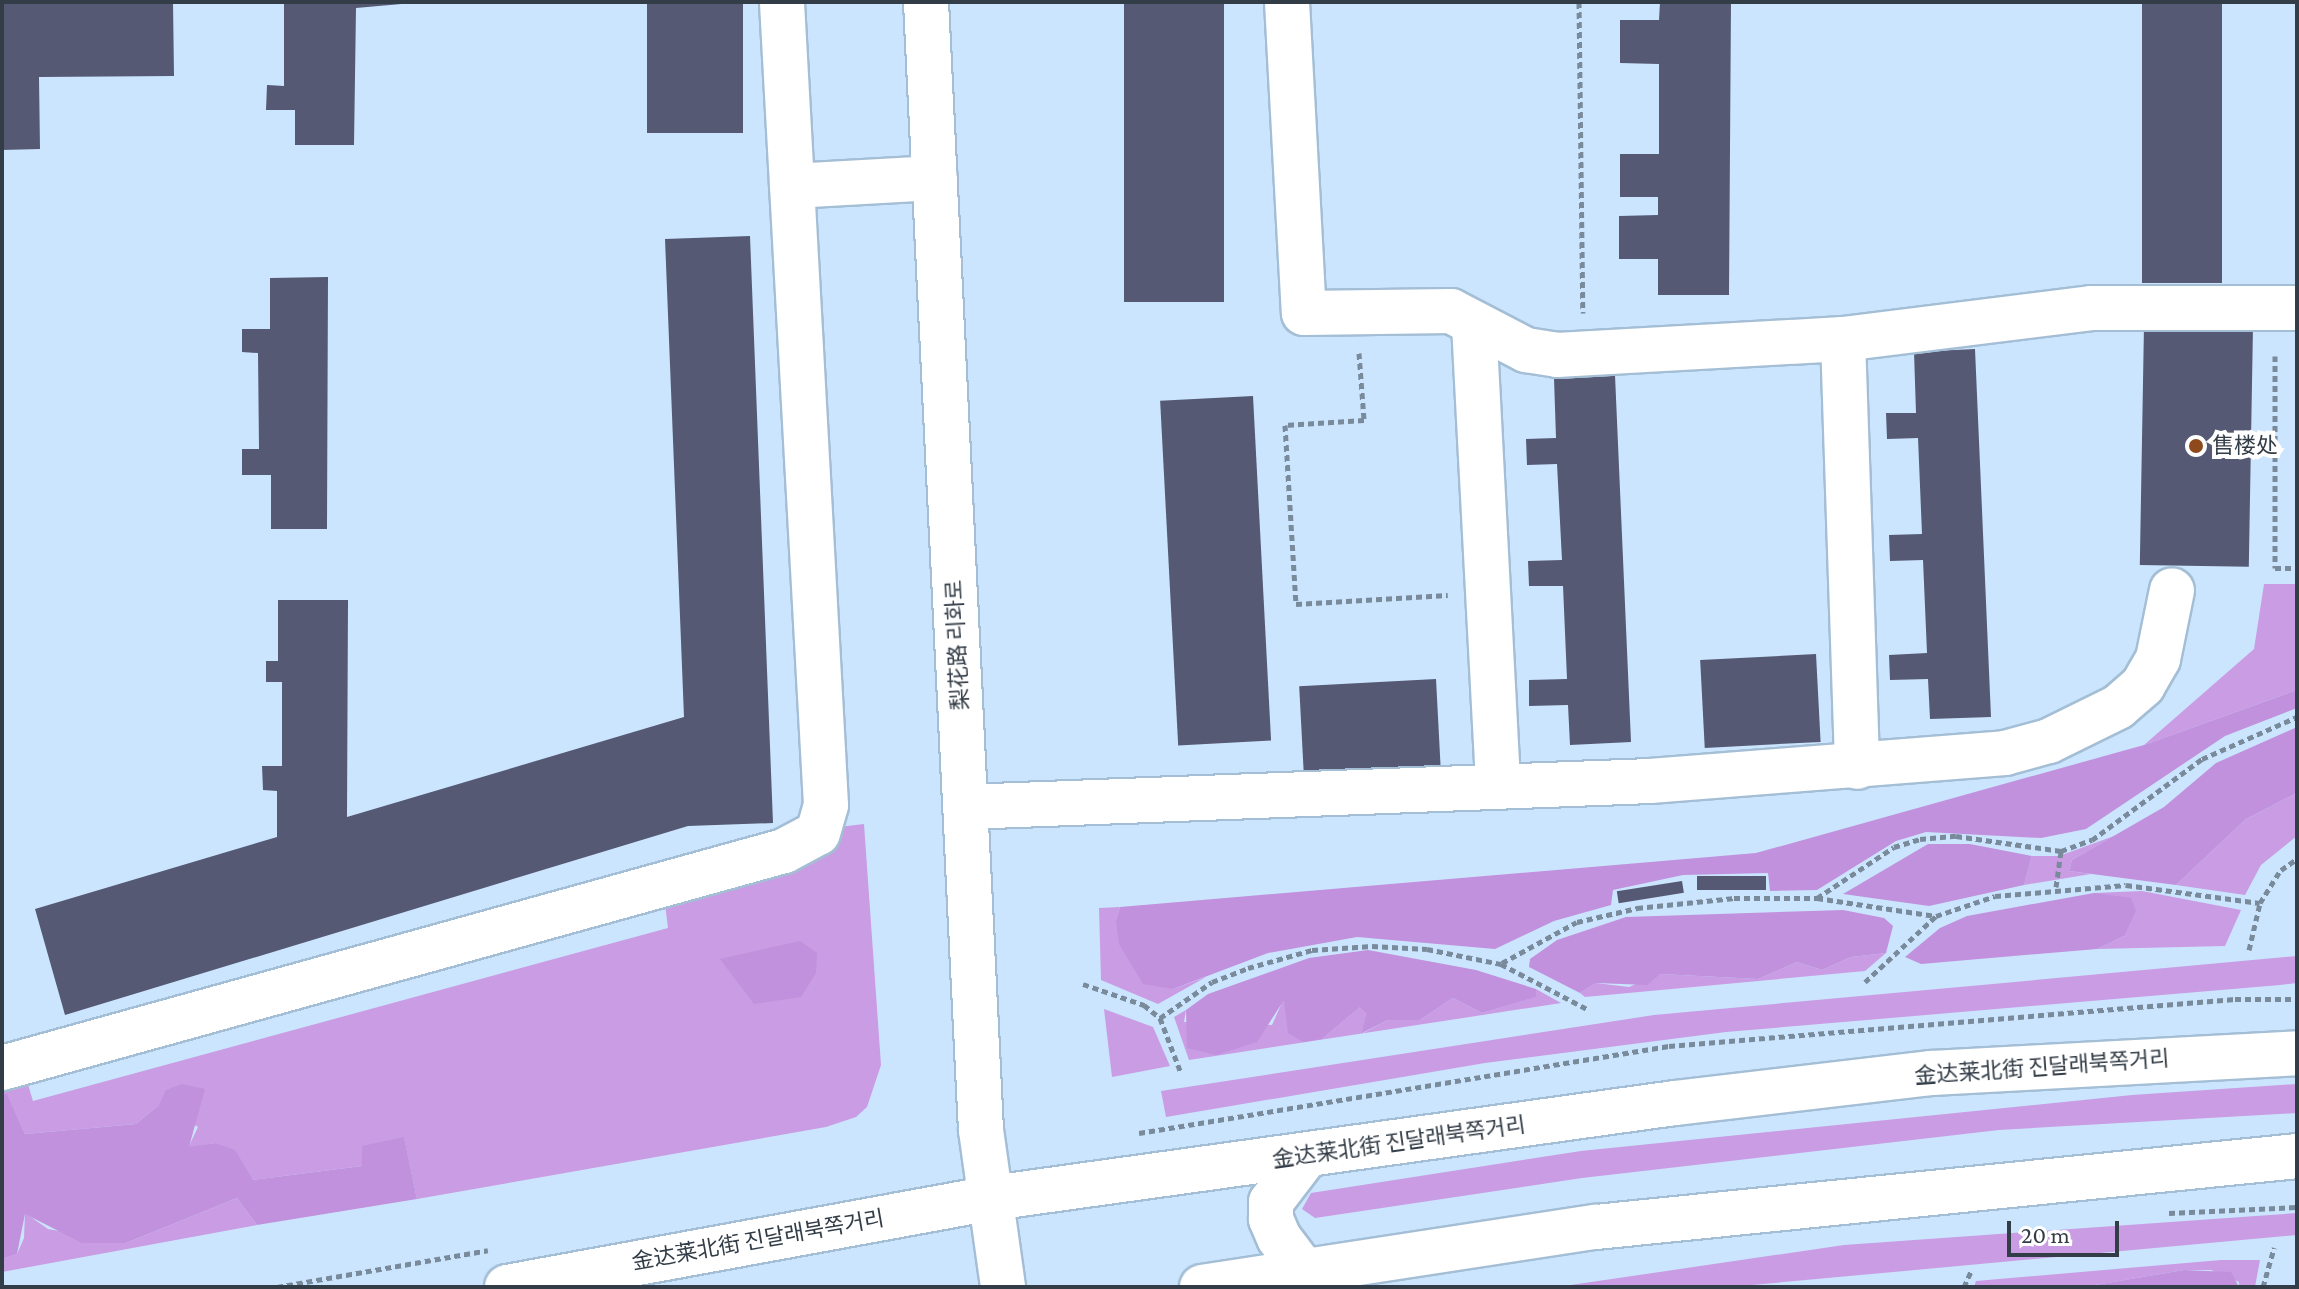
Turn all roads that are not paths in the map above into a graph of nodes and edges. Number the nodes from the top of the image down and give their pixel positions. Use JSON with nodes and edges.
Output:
{"nodes":[{"id":1,"x":782,"y":2,"type":"edge"},
{"id":2,"x":926,"y":2,"type":"edge"},
{"id":3,"x":1287,"y":2,"type":"edge"},
{"id":4,"x":935,"y":178,"type":"junction"},
{"id":5,"x":792,"y":186,"type":"junction"},
{"id":6,"x":2297,"y":308,"type":"edge"},
{"id":7,"x":1474,"y":324,"type":"junction"},
{"id":8,"x":1843,"y":339,"type":"junction"},
{"id":9,"x":2172,"y":590,"type":"dead end"},
{"id":10,"x":1857,"y":767,"type":"junction"},
{"id":11,"x":1498,"y":786,"type":"junction"},
{"id":12,"x":965,"y":807,"type":"junction"},
{"id":13,"x":2293,"y":1051,"type":"edge"},
{"id":14,"x":2,"y":1068,"type":"edge"},
{"id":15,"x":1306,"y":1156,"type":"junction"},
{"id":16,"x":2297,"y":1156,"type":"edge"},
{"id":17,"x":992,"y":1198,"type":"junction"},
{"id":18,"x":1304,"y":1271,"type":"junction"},
{"id":19,"x":600,"y":1279,"type":"edge"},
{"id":20,"x":507,"y":1287,"type":"edge"},
{"id":21,"x":1003,"y":1287,"type":"edge"},
{"id":22,"x":1202,"y":1287,"type":"edge"}],
"edges":[{"from":1,"to":5,"type":"main road"},
{"from":2,"to":4,"type":"main road","name":"梨花路 리화로"},
{"from":3,"to":7,"type":"main road"},
{"from":4,"to":5,"type":"main road"},
{"from":4,"to":12,"type":"main road","name":"梨花路 리화로"},
{"from":5,"to":14,"type":"main road"},
{"from":6,"to":8,"type":"main road"},
{"from":7,"to":8,"type":"main road"},
{"from":7,"to":11,"type":"main road"},
{"from":8,"to":10,"type":"main road"},
{"from":9,"to":10,"type":"main road"},
{"from":10,"to":11,"type":"main road"},
{"from":11,"to":12,"type":"main road"},
{"from":12,"to":17,"type":"main road","name":"梨花路 리화로"},
{"from":13,"to":15,"type":"main road","name":"金达莱北街 진달래북쪽거리"},
{"from":15,"to":17,"type":"main road","name":"金达莱北街 진달래북쪽거리"},
{"from":15,"to":18,"type":"main road"},
{"from":16,"to":18,"type":"main road"},
{"from":17,"to":19,"type":"main road","name":"金达莱北街 진달래북쪽거리"},
{"from":17,"to":21,"type":"main road","name":"梨花路 리화로"},
{"from":18,"to":22,"type":"main road"},
{"from":19,"to":20,"type":"main road","name":"金达莱北街 진달래북쪽거리"}]}
